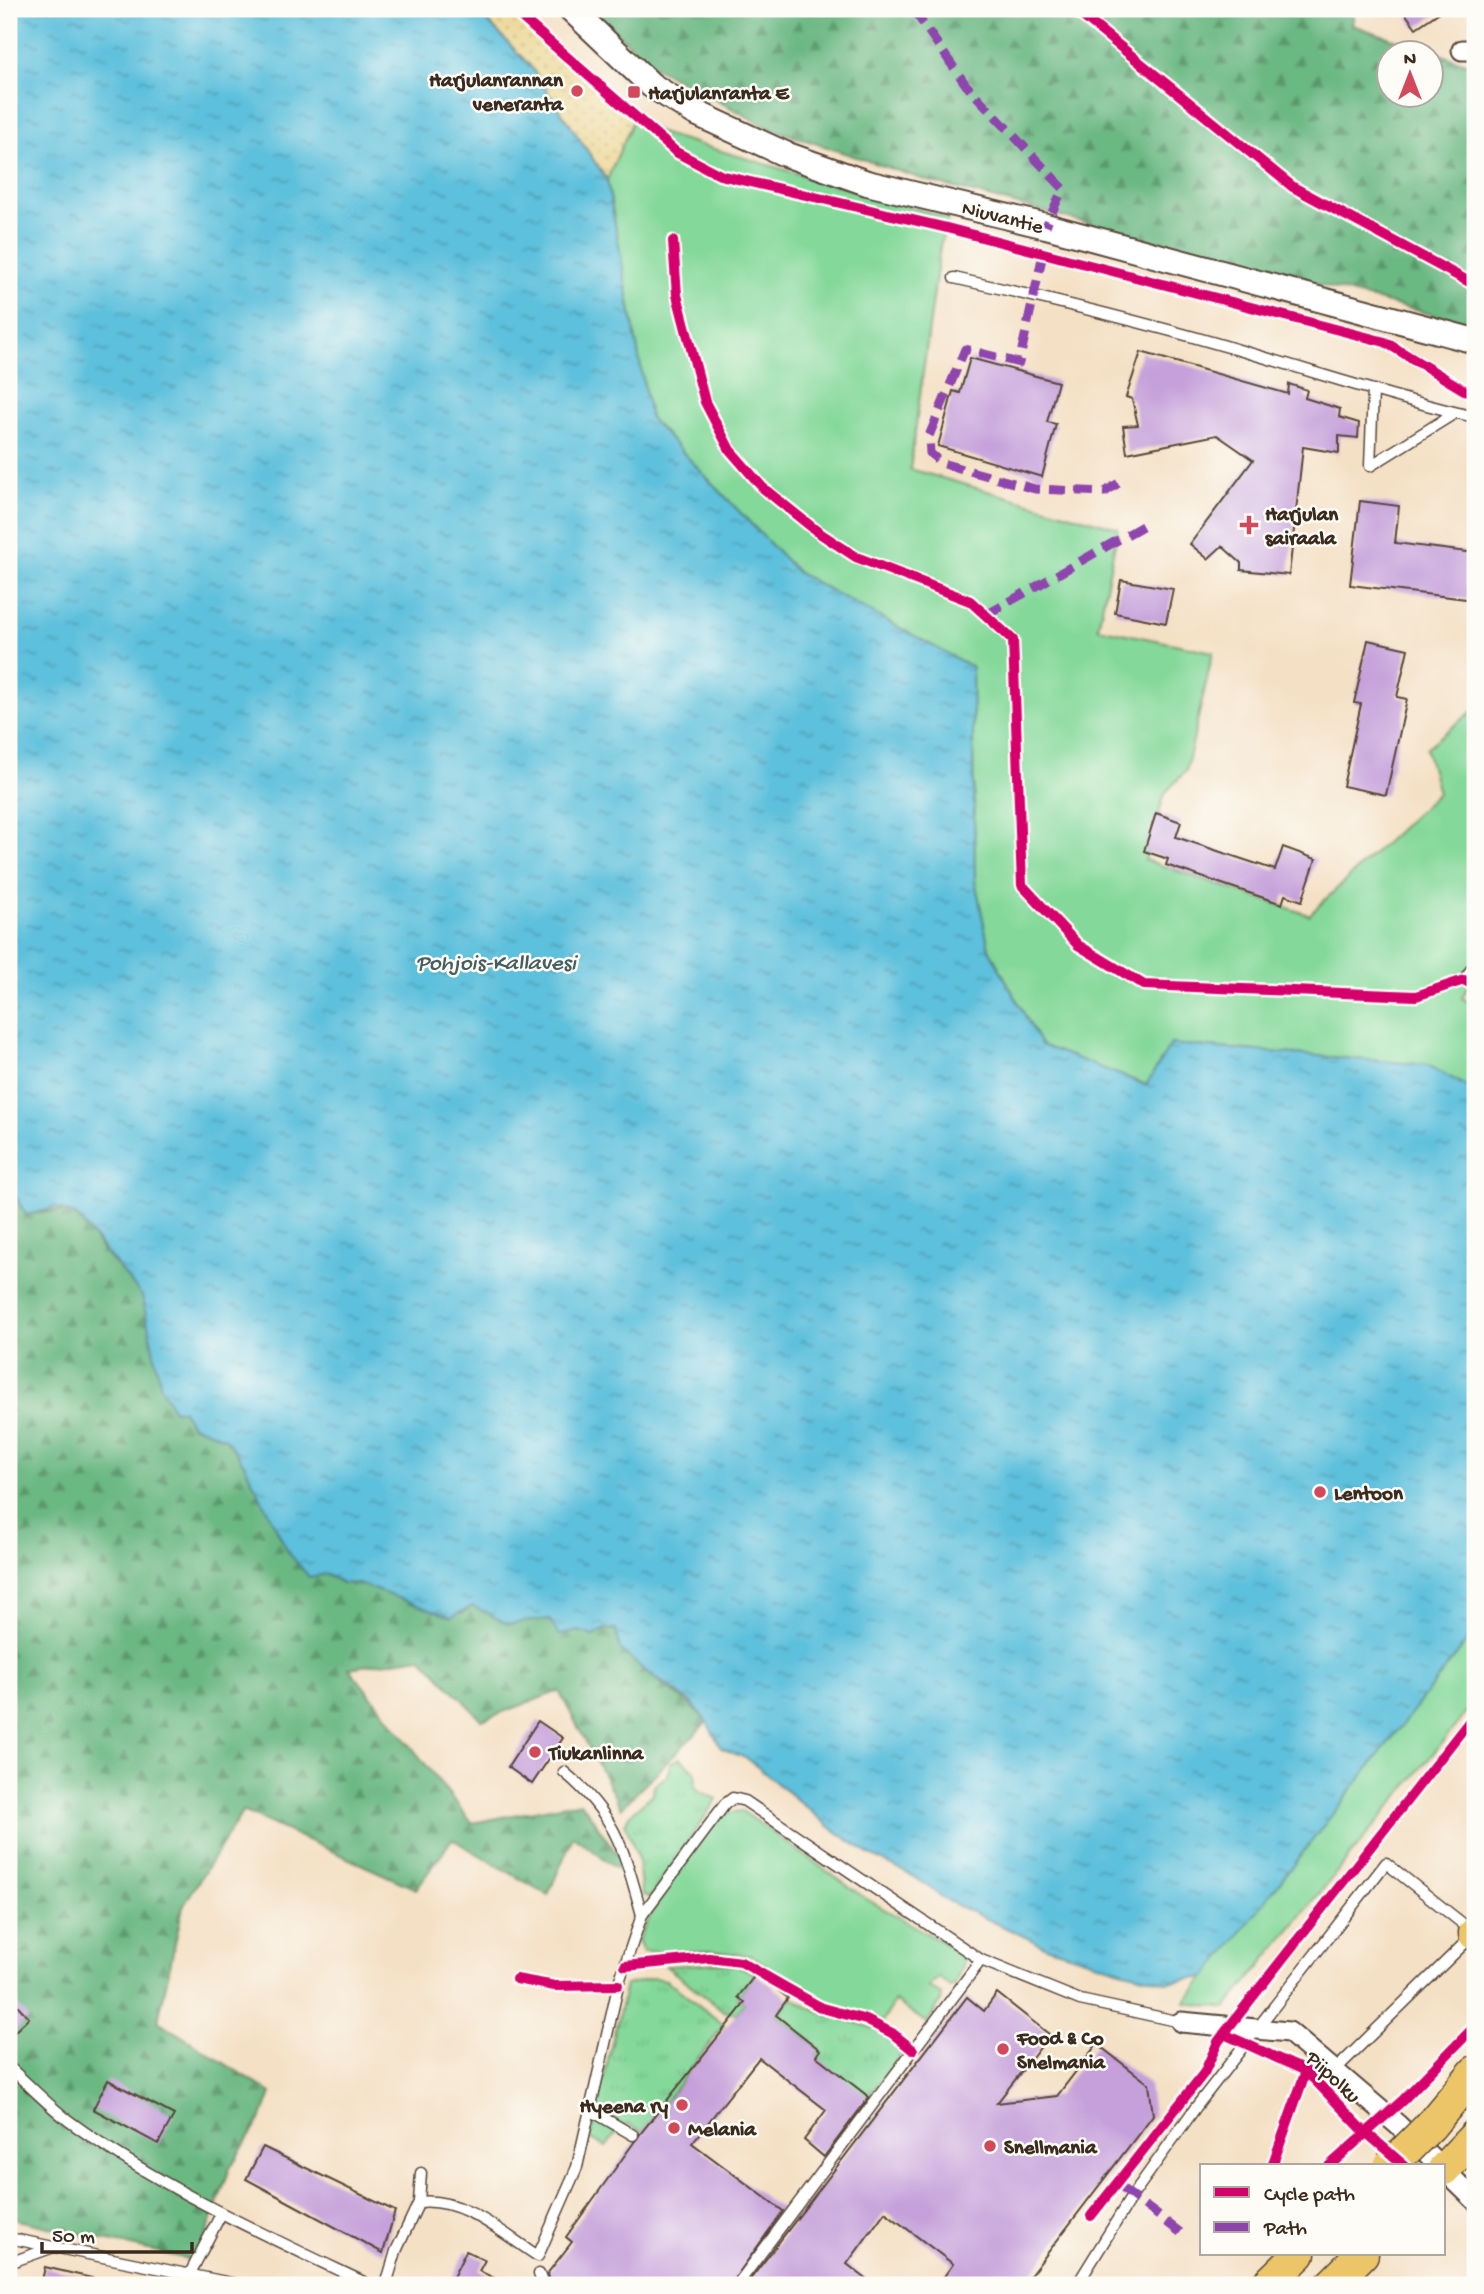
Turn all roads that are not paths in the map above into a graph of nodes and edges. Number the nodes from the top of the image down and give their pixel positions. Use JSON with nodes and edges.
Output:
{"nodes":[{"id":1,"x":571,"y":9,"type":"edge"},
{"id":2,"x":954,"y":278,"type":"dead end"},
{"id":3,"x":1475,"y":341,"type":"edge"},
{"id":4,"x":1373,"y":391,"type":"junction"},
{"id":5,"x":1455,"y":413,"type":"junction"},
{"id":6,"x":1475,"y":417,"type":"edge"},
{"id":7,"x":1475,"y":964,"type":"edge"},
{"id":8,"x":1464,"y":980,"type":"dead end"},
{"id":9,"x":564,"y":1772,"type":"dead end"},
{"id":10,"x":642,"y":1915,"type":"junction"},
{"id":11,"x":1475,"y":1934,"type":"edge"},
{"id":12,"x":981,"y":1960,"type":"junction"},
{"id":13,"x":1181,"y":2022,"type":"joint"},
{"id":14,"x":1258,"y":2029,"type":"junction"},
{"id":15,"x":9,"y":2067,"type":"edge"},
{"id":16,"x":1333,"y":2072,"type":"junction"},
{"id":17,"x":1475,"y":2072,"type":"edge"},
{"id":18,"x":590,"y":2110,"type":"junction"},
{"id":19,"x":633,"y":2135,"type":"dead end"},
{"id":20,"x":1452,"y":2159,"type":"edge"},
{"id":21,"x":1392,"y":2164,"type":"edge"},
{"id":22,"x":421,"y":2173,"type":"dead end"},
{"id":23,"x":1475,"y":2200,"type":"edge"},
{"id":24,"x":419,"y":2202,"type":"junction"},
{"id":25,"x":220,"y":2214,"type":"junction"},
{"id":26,"x":9,"y":2238,"type":"edge"},
{"id":27,"x":52,"y":2248,"type":"junction"},
{"id":28,"x":1297,"y":2256,"type":"edge"},
{"id":29,"x":1360,"y":2256,"type":"edge"},
{"id":30,"x":9,"y":2263,"type":"edge"},
{"id":31,"x":539,"y":2274,"type":"dead end"},
{"id":32,"x":190,"y":2275,"type":"junction"},
{"id":33,"x":184,"y":2285,"type":"edge"},
{"id":34,"x":241,"y":2285,"type":"edge"},
{"id":35,"x":370,"y":2285,"type":"edge"},
{"id":36,"x":386,"y":2285,"type":"edge"},
{"id":37,"x":543,"y":2285,"type":"edge"},
{"id":38,"x":737,"y":2285,"type":"edge"},
{"id":39,"x":1077,"y":2285,"type":"edge"},
{"id":40,"x":1267,"y":2285,"type":"edge"},
{"id":41,"x":1331,"y":2285,"type":"edge"}],
"edges":[{"from":1,"to":3,"type":"street","name":"Niuvantie"},
{"from":2,"to":4,"type":"lane"},
{"from":4,"to":5,"type":"lane"},
{"from":4,"to":5,"type":"lane"},
{"from":5,"to":6,"type":"lane"},
{"from":7,"to":8,"type":"lane"},
{"from":9,"to":10,"type":"lane"},
{"from":10,"to":12,"type":"lane"},
{"from":10,"to":18,"type":"lane"},
{"from":11,"to":14,"type":"lane"},
{"from":11,"to":16,"type":"lane"},
{"from":12,"to":13,"type":"lane"},
{"from":12,"to":38,"type":"lane"},
{"from":13,"to":14,"type":"street"},
{"from":14,"to":16,"type":"street"},
{"from":14,"to":39,"type":"lane"},
{"from":15,"to":25,"type":"lane"},
{"from":16,"to":20,"type":"street"},
{"from":17,"to":21,"type":"main road","bridge":true},
{"from":18,"to":19,"type":"lane"},
{"from":18,"to":24,"type":"lane"},
{"from":20,"to":23,"type":"street"},
{"from":22,"to":24,"type":"lane"},
{"from":24,"to":36,"type":"lane"},
{"from":25,"to":32,"type":"lane"},
{"from":25,"to":35,"type":"lane"},
{"from":26,"to":27,"type":"lane"},
{"from":27,"to":30,"type":"lane"},
{"from":27,"to":32,"type":"lane"},
{"from":28,"to":40,"type":"main road"},
{"from":29,"to":41,"type":"main road"},
{"from":31,"to":37,"type":"lane"},
{"from":32,"to":33,"type":"lane"},
{"from":32,"to":34,"type":"lane"}]}
